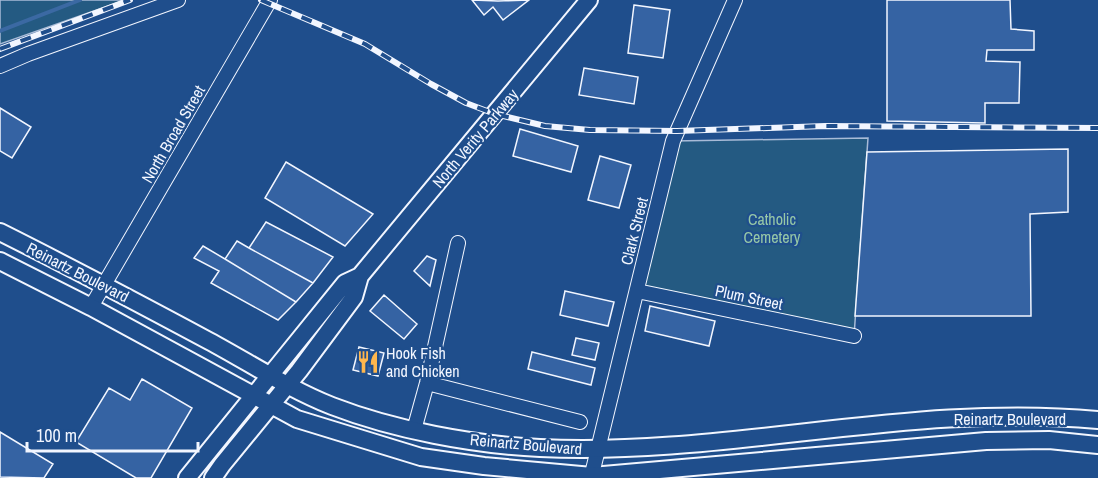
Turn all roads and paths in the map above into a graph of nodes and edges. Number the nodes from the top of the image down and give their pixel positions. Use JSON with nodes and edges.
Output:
{"nodes":[{"id":1,"x":178,"y":0,"type":"edge"},
{"id":2,"x":270,"y":0,"type":"edge"},
{"id":3,"x":589,"y":0,"type":"edge"},
{"id":4,"x":735,"y":0,"type":"edge"},
{"id":5,"x":0,"y":66,"type":"edge"},
{"id":6,"x":0,"y":231,"type":"edge"},
{"id":7,"x":458,"y":243,"type":"dead end"},
{"id":8,"x":0,"y":261,"type":"edge"},
{"id":9,"x":360,"y":276,"type":"junction"},
{"id":10,"x":104,"y":285,"type":"junction"},
{"id":11,"x":637,"y":291,"type":"junction"},
{"id":12,"x":91,"y":307,"type":"junction"},
{"id":13,"x":854,"y":336,"type":"dead end"},
{"id":14,"x":272,"y":375,"type":"junction"},
{"id":15,"x":427,"y":383,"type":"junction"},
{"id":16,"x":290,"y":384,"type":"junction"},
{"id":17,"x":253,"y":396,"type":"junction"},
{"id":18,"x":271,"y":405,"type":"junction"},
{"id":19,"x":1098,"y":420,"type":"edge"},
{"id":20,"x":580,"y":422,"type":"dead end"},
{"id":21,"x":414,"y":430,"type":"junction"},
{"id":22,"x":1098,"y":445,"type":"edge"},
{"id":23,"x":599,"y":449,"type":"junction"},
{"id":24,"x":592,"y":477,"type":"edge"},
{"id":25,"x":186,"y":478,"type":"edge"},
{"id":26,"x":213,"y":478,"type":"edge"}],
"edges":[{"from":1,"to":5,"type":"street"},
{"from":2,"to":10,"type":"street","name":"North Broad Street"},
{"from":3,"to":9,"type":"main road","name":"North Verity Parkway"},
{"from":4,"to":11,"type":"street","name":"Clark Street"},
{"from":6,"to":10,"type":"main road","name":"Reinartz Boulevard"},
{"from":7,"to":15,"type":"street"},
{"from":8,"to":12,"type":"main road","name":"Reinartz Boulevard"},
{"from":9,"to":14,"type":"main road","name":"North Verity Parkway"},
{"from":9,"to":16,"type":"main road","name":"North Verity Parkway"},
{"from":10,"to":12,"type":"street","name":"North Broad Street"},
{"from":10,"to":14,"type":"main road","name":"Reinartz Boulevard"},
{"from":11,"to":13,"type":"street","name":"Plum Street"},
{"from":11,"to":23,"type":"street","name":"Clark Street"},
{"from":12,"to":17,"type":"main road","name":"Reinartz Boulevard"},
{"from":14,"to":16,"type":"main road","name":"Reinartz Boulevard"},
{"from":14,"to":17,"type":"main road","name":"North Verity Parkway"},
{"from":15,"to":20,"type":"street"},
{"from":15,"to":21,"type":"street"},
{"from":16,"to":18,"type":"main road","name":"North Verity Parkway"},
{"from":16,"to":21,"type":"main road","name":"Reinartz Boulevard"},
{"from":17,"to":18,"type":"main road","name":"Reinartz Boulevard"},
{"from":17,"to":25,"type":"main road","name":"North Verity Parkway"},
{"from":18,"to":24,"type":"main road","name":"Reinartz Boulevard"},
{"from":18,"to":26,"type":"main road","name":"North Verity Parkway"},
{"from":19,"to":23,"type":"main road","name":"Reinartz Boulevard"},
{"from":21,"to":23,"type":"main road","name":"Reinartz Boulevard"},
{"from":22,"to":24,"type":"main road","name":"Reinartz Boulevard"},
{"from":23,"to":24,"type":"street","name":"Clark Street"}]}
